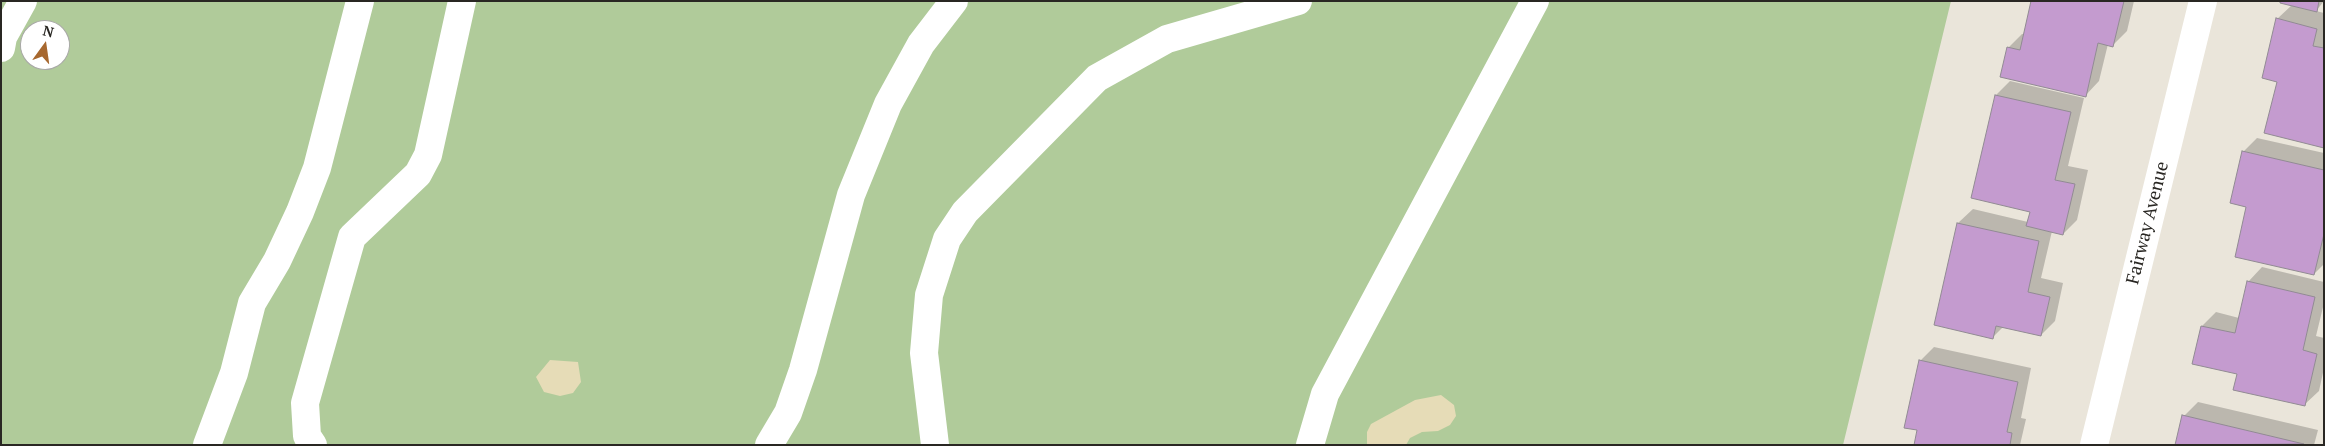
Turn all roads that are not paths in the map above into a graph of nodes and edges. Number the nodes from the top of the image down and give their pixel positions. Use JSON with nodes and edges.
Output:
{"nodes":[{"id":1,"x":23,"y":1,"type":"edge"},
{"id":2,"x":360,"y":1,"type":"edge"},
{"id":3,"x":462,"y":1,"type":"edge"},
{"id":4,"x":954,"y":1,"type":"edge"},
{"id":5,"x":1298,"y":1,"type":"edge"},
{"id":6,"x":1535,"y":1,"type":"edge"},
{"id":7,"x":2203,"y":1,"type":"edge"},
{"id":8,"x":2,"y":40,"type":"edge"},
{"id":9,"x":206,"y":445,"type":"edge"},
{"id":10,"x":313,"y":445,"type":"edge"},
{"id":11,"x":769,"y":445,"type":"edge"},
{"id":12,"x":935,"y":445,"type":"edge"},
{"id":13,"x":1310,"y":445,"type":"edge"},
{"id":14,"x":2094,"y":445,"type":"edge"}],
"edges":[{"from":1,"to":8,"type":"street"},
{"from":2,"to":9,"type":"street"},
{"from":3,"to":10,"type":"street"},
{"from":4,"to":11,"type":"street"},
{"from":5,"to":12,"type":"street"},
{"from":6,"to":13,"type":"street"},
{"from":7,"to":14,"type":"street","name":"Fairway Avenue"}]}
